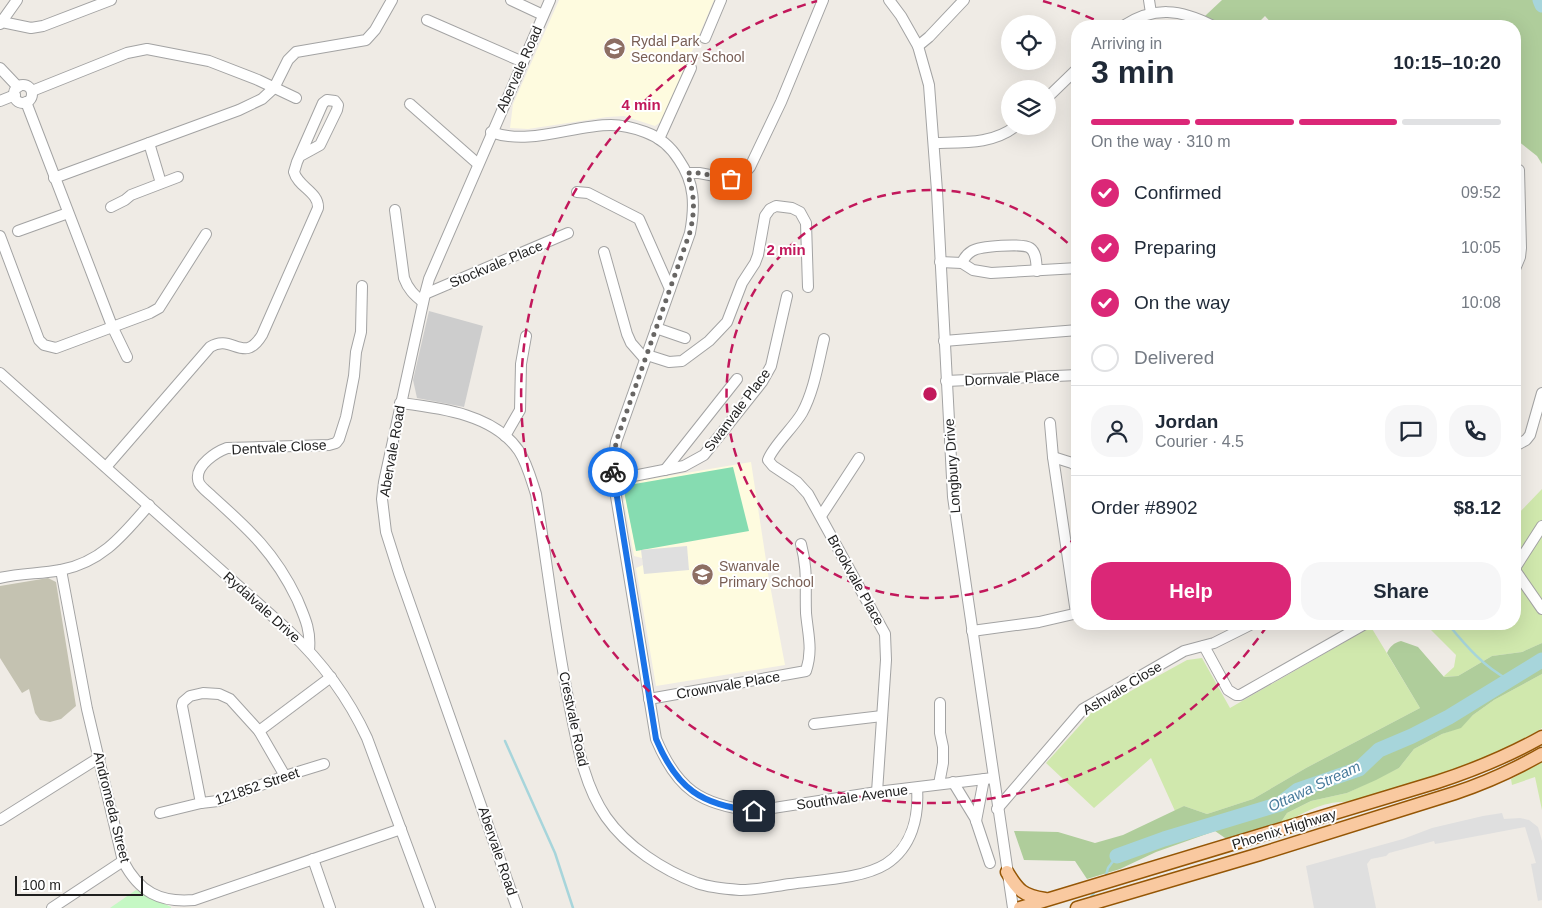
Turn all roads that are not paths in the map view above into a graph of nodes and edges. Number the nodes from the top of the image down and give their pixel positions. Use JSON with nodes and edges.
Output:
{"nodes":[{"id":1,"x":17,"y":0,"type":"edge"},
{"id":2,"x":111,"y":0,"type":"edge"},
{"id":3,"x":392,"y":0,"type":"edge"},
{"id":4,"x":511,"y":0,"type":"edge"},
{"id":5,"x":550,"y":0,"type":"edge"},
{"id":6,"x":721,"y":0,"type":"edge"},
{"id":7,"x":823,"y":0,"type":"edge"},
{"id":8,"x":889,"y":0,"type":"edge"},
{"id":9,"x":964,"y":0,"type":"edge"},
{"id":10,"x":1149,"y":0,"type":"edge"},
{"id":11,"x":1151,"y":13,"type":"junction"},
{"id":12,"x":543,"y":15,"type":"junction"},
{"id":13,"x":427,"y":20,"type":"dead end"},
{"id":14,"x":1136,"y":20,"type":"edge"},
{"id":15,"x":1200,"y":20,"type":"edge"},
{"id":16,"x":1,"y":23,"type":"edge"},
{"id":17,"x":705,"y":38,"type":"dead end"},
{"id":18,"x":918,"y":46,"type":"junction"},
{"id":19,"x":523,"y":62,"type":"junction"},
{"id":20,"x":0,"y":68,"type":"edge"},
{"id":21,"x":691,"y":68,"type":"dead end"},
{"id":22,"x":1071,"y":75,"type":"edge"},
{"id":23,"x":258,"y":80,"type":"junction"},
{"id":24,"x":274,"y":88,"type":"junction"},
{"id":25,"x":1056,"y":89,"type":"edge"},
{"id":26,"x":16,"y":91,"type":"junction"},
{"id":27,"x":32,"y":91,"type":"junction"},
{"id":28,"x":296,"y":98,"type":"dead end"},
{"id":29,"x":262,"y":99,"type":"junction"},
{"id":30,"x":0,"y":101,"type":"edge"},
{"id":31,"x":26,"y":102,"type":"junction"},
{"id":32,"x":410,"y":104,"type":"dead end"},
{"id":33,"x":492,"y":132,"type":"junction"},
{"id":34,"x":1001,"y":135,"type":"edge"},
{"id":35,"x":659,"y":139,"type":"junction"},
{"id":36,"x":149,"y":143,"type":"junction"},
{"id":37,"x":934,"y":144,"type":"junction"},
{"id":38,"x":300,"y":156,"type":"junction"},
{"id":39,"x":478,"y":164,"type":"junction"},
{"id":40,"x":687,"y":173,"type":"junction"},
{"id":41,"x":178,"y":177,"type":"dead end"},
{"id":42,"x":54,"y":178,"type":"junction"},
{"id":43,"x":161,"y":183,"type":"junction"},
{"id":44,"x":577,"y":192,"type":"dead end"},
{"id":45,"x":111,"y":207,"type":"dead end"},
{"id":46,"x":395,"y":210,"type":"dead end"},
{"id":47,"x":68,"y":213,"type":"junction"},
{"id":48,"x":18,"y":231,"type":"dead end"},
{"id":49,"x":568,"y":233,"type":"dead end"},
{"id":50,"x":206,"y":234,"type":"dead end"},
{"id":51,"x":1,"y":243,"type":"edge"},
{"id":52,"x":604,"y":252,"type":"dead end"},
{"id":53,"x":940,"y":262,"type":"junction"},
{"id":54,"x":962,"y":263,"type":"junction"},
{"id":55,"x":1071,"y":268,"type":"edge"},
{"id":56,"x":1037,"y":270,"type":"junction"},
{"id":57,"x":362,"y":286,"type":"dead end"},
{"id":58,"x":808,"y":287,"type":"dead end"},
{"id":59,"x":670,"y":289,"type":"junction"},
{"id":60,"x":787,"y":296,"type":"dead end"},
{"id":61,"x":424,"y":298,"type":"junction"},
{"id":62,"x":112,"y":326,"type":"junction"},
{"id":63,"x":656,"y":328,"type":"junction"},
{"id":64,"x":1071,"y":331,"type":"edge"},
{"id":65,"x":526,"y":336,"type":"dead end"},
{"id":66,"x":685,"y":338,"type":"dead end"},
{"id":67,"x":824,"y":339,"type":"dead end"},
{"id":68,"x":944,"y":341,"type":"junction"},
{"id":69,"x":127,"y":357,"type":"dead end"},
{"id":70,"x":646,"y":357,"type":"junction"},
{"id":71,"x":0,"y":373,"type":"edge"},
{"id":72,"x":1071,"y":375,"type":"edge"},
{"id":73,"x":737,"y":379,"type":"dead end"},
{"id":74,"x":946,"y":381,"type":"junction"},
{"id":75,"x":1542,"y":393,"type":"edge"},
{"id":76,"x":400,"y":403,"type":"junction"},
{"id":77,"x":1050,"y":422,"type":"dead end"},
{"id":78,"x":505,"y":436,"type":"junction"},
{"id":79,"x":1521,"y":443,"type":"edge"},
{"id":80,"x":1054,"y":457,"type":"junction"},
{"id":81,"x":859,"y":458,"type":"dead end"},
{"id":82,"x":1071,"y":463,"type":"edge"},
{"id":83,"x":106,"y":467,"type":"junction"},
{"id":84,"x":665,"y":470,"type":"junction"},
{"id":85,"x":613,"y":480,"type":"junction"},
{"id":86,"x":149,"y":505,"type":"junction"},
{"id":87,"x":821,"y":516,"type":"junction"},
{"id":88,"x":1542,"y":526,"type":"edge"},
{"id":89,"x":801,"y":544,"type":"dead end"},
{"id":90,"x":1071,"y":555,"type":"edge"},
{"id":91,"x":1521,"y":559,"type":"edge"},
{"id":92,"x":62,"y":570,"type":"junction"},
{"id":93,"x":1,"y":576,"type":"edge"},
{"id":94,"x":1521,"y":577,"type":"edge"},
{"id":95,"x":1542,"y":609,"type":"edge"},
{"id":96,"x":1071,"y":614,"type":"edge"},
{"id":97,"x":1240,"y":630,"type":"edge"},
{"id":98,"x":1354,"y":630,"type":"edge"},
{"id":99,"x":972,"y":631,"type":"junction"},
{"id":100,"x":1204,"y":646,"type":"junction"},
{"id":101,"x":309,"y":650,"type":"junction"},
{"id":102,"x":331,"y":677,"type":"junction"},
{"id":103,"x":649,"y":699,"type":"junction"},
{"id":104,"x":940,"y":703,"type":"dead end"},
{"id":105,"x":882,"y":716,"type":"junction"},
{"id":106,"x":814,"y":724,"type":"dead end"},
{"id":107,"x":259,"y":731,"type":"junction"},
{"id":108,"x":1542,"y":737,"type":"edge"},
{"id":109,"x":1542,"y":754,"type":"edge"},
{"id":110,"x":100,"y":757,"type":"junction"},
{"id":111,"x":324,"y":764,"type":"dead end"},
{"id":112,"x":285,"y":776,"type":"junction"},
{"id":113,"x":989,"y":778,"type":"junction"},
{"id":114,"x":953,"y":782,"type":"junction"},
{"id":115,"x":939,"y":784,"type":"junction"},
{"id":116,"x":917,"y":788,"type":"junction"},
{"id":117,"x":877,"y":792,"type":"junction"},
{"id":118,"x":201,"y":803,"type":"junction"},
{"id":119,"x":997,"y":809,"type":"junction"},
{"id":120,"x":160,"y":813,"type":"dead end"},
{"id":121,"x":0,"y":820,"type":"edge"},
{"id":122,"x":976,"y":821,"type":"junction"},
{"id":123,"x":401,"y":829,"type":"junction"},
{"id":124,"x":313,"y":859,"type":"junction"},
{"id":125,"x":123,"y":861,"type":"junction"},
{"id":126,"x":990,"y":863,"type":"dead end"},
{"id":127,"x":1007,"y":872,"type":"junction"},
{"id":128,"x":1049,"y":900,"type":"junction"},
{"id":129,"x":52,"y":908,"type":"edge"},
{"id":130,"x":330,"y":908,"type":"edge"},
{"id":131,"x":430,"y":908,"type":"edge"},
{"id":132,"x":517,"y":908,"type":"edge"},
{"id":133,"x":1013,"y":908,"type":"edge"},
{"id":134,"x":1020,"y":908,"type":"edge"},
{"id":135,"x":1077,"y":908,"type":"edge"}],
"edges":[{"from":1,"to":16,"type":"street"},
{"from":2,"to":16,"type":"street"},
{"from":3,"to":24,"type":"street"},
{"from":4,"to":12,"type":"street"},
{"from":5,"to":12,"type":"street","name":"Abervale Road"},
{"from":6,"to":17,"type":"street"},
{"from":7,"to":40,"type":"street"},
{"from":8,"to":18,"type":"street","name":"Longbury Drive"},
{"from":9,"to":18,"type":"street"},
{"from":10,"to":11,"type":"street"},
{"from":11,"to":14,"type":"street"},
{"from":11,"to":15,"type":"street"},
{"from":12,"to":19,"type":"street","name":"Abervale Road"},
{"from":13,"to":19,"type":"street"},
{"from":18,"to":37,"type":"street","name":"Longbury Drive"},
{"from":19,"to":33,"type":"street","name":"Abervale Road"},
{"from":20,"to":26,"type":"street"},
{"from":21,"to":35,"type":"street"},
{"from":22,"to":25,"type":"street"},
{"from":23,"to":24,"type":"street"},
{"from":23,"to":27,"type":"street"},
{"from":23,"to":29,"type":"street"},
{"from":24,"to":28,"type":"street"},
{"from":24,"to":29,"type":"street"},
{"from":26,"to":27,"type":"street"},
{"from":26,"to":30,"type":"street"},
{"from":26,"to":31,"type":"street"},
{"from":27,"to":31,"type":"street"},
{"from":29,"to":36,"type":"street"},
{"from":31,"to":42,"type":"street"},
{"from":32,"to":39,"type":"street"},
{"from":33,"to":35,"type":"street","name":"Southvale Avenue"},
{"from":33,"to":39,"type":"street","name":"Abervale Road"},
{"from":34,"to":37,"type":"street"},
{"from":35,"to":40,"type":"street","name":"Southvale Avenue"},
{"from":36,"to":42,"type":"street"},
{"from":36,"to":43,"type":"street"},
{"from":37,"to":53,"type":"street","name":"Longbury Drive"},
{"from":38,"to":38,"type":"street"},
{"from":38,"to":83,"type":"street"},
{"from":39,"to":61,"type":"street","name":"Abervale Road"},
{"from":40,"to":59,"type":"street","name":"Southvale Avenue"},
{"from":41,"to":43,"type":"street"},
{"from":42,"to":47,"type":"street"},
{"from":43,"to":45,"type":"street"},
{"from":44,"to":59,"type":"street"},
{"from":46,"to":61,"type":"street"},
{"from":47,"to":48,"type":"street"},
{"from":47,"to":62,"type":"street"},
{"from":49,"to":61,"type":"street","name":"Stockvale Place"},
{"from":50,"to":62,"type":"street"},
{"from":51,"to":62,"type":"street"},
{"from":52,"to":70,"type":"street"},
{"from":53,"to":54,"type":"street"},
{"from":53,"to":68,"type":"street","name":"Longbury Drive"},
{"from":54,"to":56,"type":"street"},
{"from":54,"to":56,"type":"street"},
{"from":55,"to":56,"type":"street"},
{"from":57,"to":101,"type":"street","name":"Dentvale Close"},
{"from":58,"to":70,"type":"street"},
{"from":59,"to":63,"type":"street","name":"Southvale Avenue"},
{"from":60,"to":84,"type":"street","name":"Swanvale Place"},
{"from":61,"to":76,"type":"street","name":"Abervale Road"},
{"from":62,"to":69,"type":"street"},
{"from":63,"to":66,"type":"street"},
{"from":63,"to":70,"type":"street","name":"Southvale Avenue"},
{"from":64,"to":68,"type":"street"},
{"from":65,"to":78,"type":"street"},
{"from":67,"to":87,"type":"street","name":"Brookvale Place"},
{"from":68,"to":74,"type":"street","name":"Longbury Drive"},
{"from":70,"to":85,"type":"street","name":"Southvale Avenue"},
{"from":71,"to":83,"type":"street","name":"Rydalvale Drive"},
{"from":72,"to":74,"type":"street","name":"Dornvale Place"},
{"from":73,"to":84,"type":"street","name":"Swanvale Place"},
{"from":74,"to":99,"type":"street","name":"Longbury Drive"},
{"from":75,"to":79,"type":"street"},
{"from":76,"to":78,"type":"street","name":"Crestvale Road"},
{"from":76,"to":132,"type":"street","name":"Abervale Road"},
{"from":77,"to":80,"type":"street"},
{"from":78,"to":116,"type":"street","name":"Crestvale Road"},
{"from":80,"to":82,"type":"street"},
{"from":80,"to":90,"type":"street"},
{"from":81,"to":87,"type":"street"},
{"from":83,"to":86,"type":"street","name":"Rydalvale Drive"},
{"from":84,"to":85,"type":"street","name":"Swanvale Place"},
{"from":85,"to":103,"type":"street","name":"Southvale Avenue"},
{"from":86,"to":92,"type":"street"},
{"from":86,"to":101,"type":"street","name":"Rydalvale Drive"},
{"from":87,"to":105,"type":"street","name":"Brookvale Place"},
{"from":88,"to":91,"type":"street"},
{"from":89,"to":103,"type":"street","name":"Crownvale Place"},
{"from":92,"to":93,"type":"street"},
{"from":92,"to":110,"type":"street","name":"Andromeda Street"},
{"from":94,"to":95,"type":"street"},
{"from":96,"to":99,"type":"street"},
{"from":97,"to":100,"type":"street","name":"Ashvale Close"},
{"from":98,"to":100,"type":"street"},
{"from":99,"to":113,"type":"street","name":"Longbury Drive"},
{"from":100,"to":119,"type":"street","name":"Ashvale Close"},
{"from":101,"to":102,"type":"street","name":"Rydalvale Drive"},
{"from":102,"to":107,"type":"street"},
{"from":102,"to":123,"type":"street","name":"Rydalvale Drive"},
{"from":103,"to":117,"type":"street","name":"Southvale Avenue"},
{"from":104,"to":115,"type":"street"},
{"from":105,"to":106,"type":"street"},
{"from":105,"to":117,"type":"street","name":"Brookvale Place"},
{"from":107,"to":112,"type":"street"},
{"from":107,"to":118,"type":"street"},
{"from":108,"to":128,"type":"main road","name":"Phoenix Highway"},
{"from":109,"to":135,"type":"main road","name":"Phoenix Highway"},
{"from":110,"to":121,"type":"street"},
{"from":110,"to":125,"type":"street","name":"Andromeda Street"},
{"from":111,"to":112,"type":"street","name":"121852 Street"},
{"from":112,"to":118,"type":"street","name":"121852 Street"},
{"from":113,"to":114,"type":"street","name":"Southvale Avenue"},
{"from":113,"to":119,"type":"street","name":"Longbury Drive"},
{"from":113,"to":122,"type":"street"},
{"from":114,"to":115,"type":"street","name":"Southvale Avenue"},
{"from":114,"to":122,"type":"street"},
{"from":115,"to":116,"type":"street","name":"Southvale Avenue"},
{"from":116,"to":117,"type":"street","name":"Southvale Avenue"},
{"from":118,"to":120,"type":"street","name":"121852 Street"},
{"from":119,"to":127,"type":"street","name":"Longbury Drive"},
{"from":122,"to":126,"type":"street"},
{"from":123,"to":124,"type":"street","name":"Andromeda Street"},
{"from":123,"to":131,"type":"street","name":"Rydalvale Drive"},
{"from":124,"to":125,"type":"street","name":"Andromeda Street"},
{"from":124,"to":130,"type":"street"},
{"from":125,"to":129,"type":"street"},
{"from":127,"to":128,"type":"main road"},
{"from":127,"to":133,"type":"street","name":"Longbury Drive"},
{"from":128,"to":134,"type":"main road","name":"Phoenix Highway"}]}
